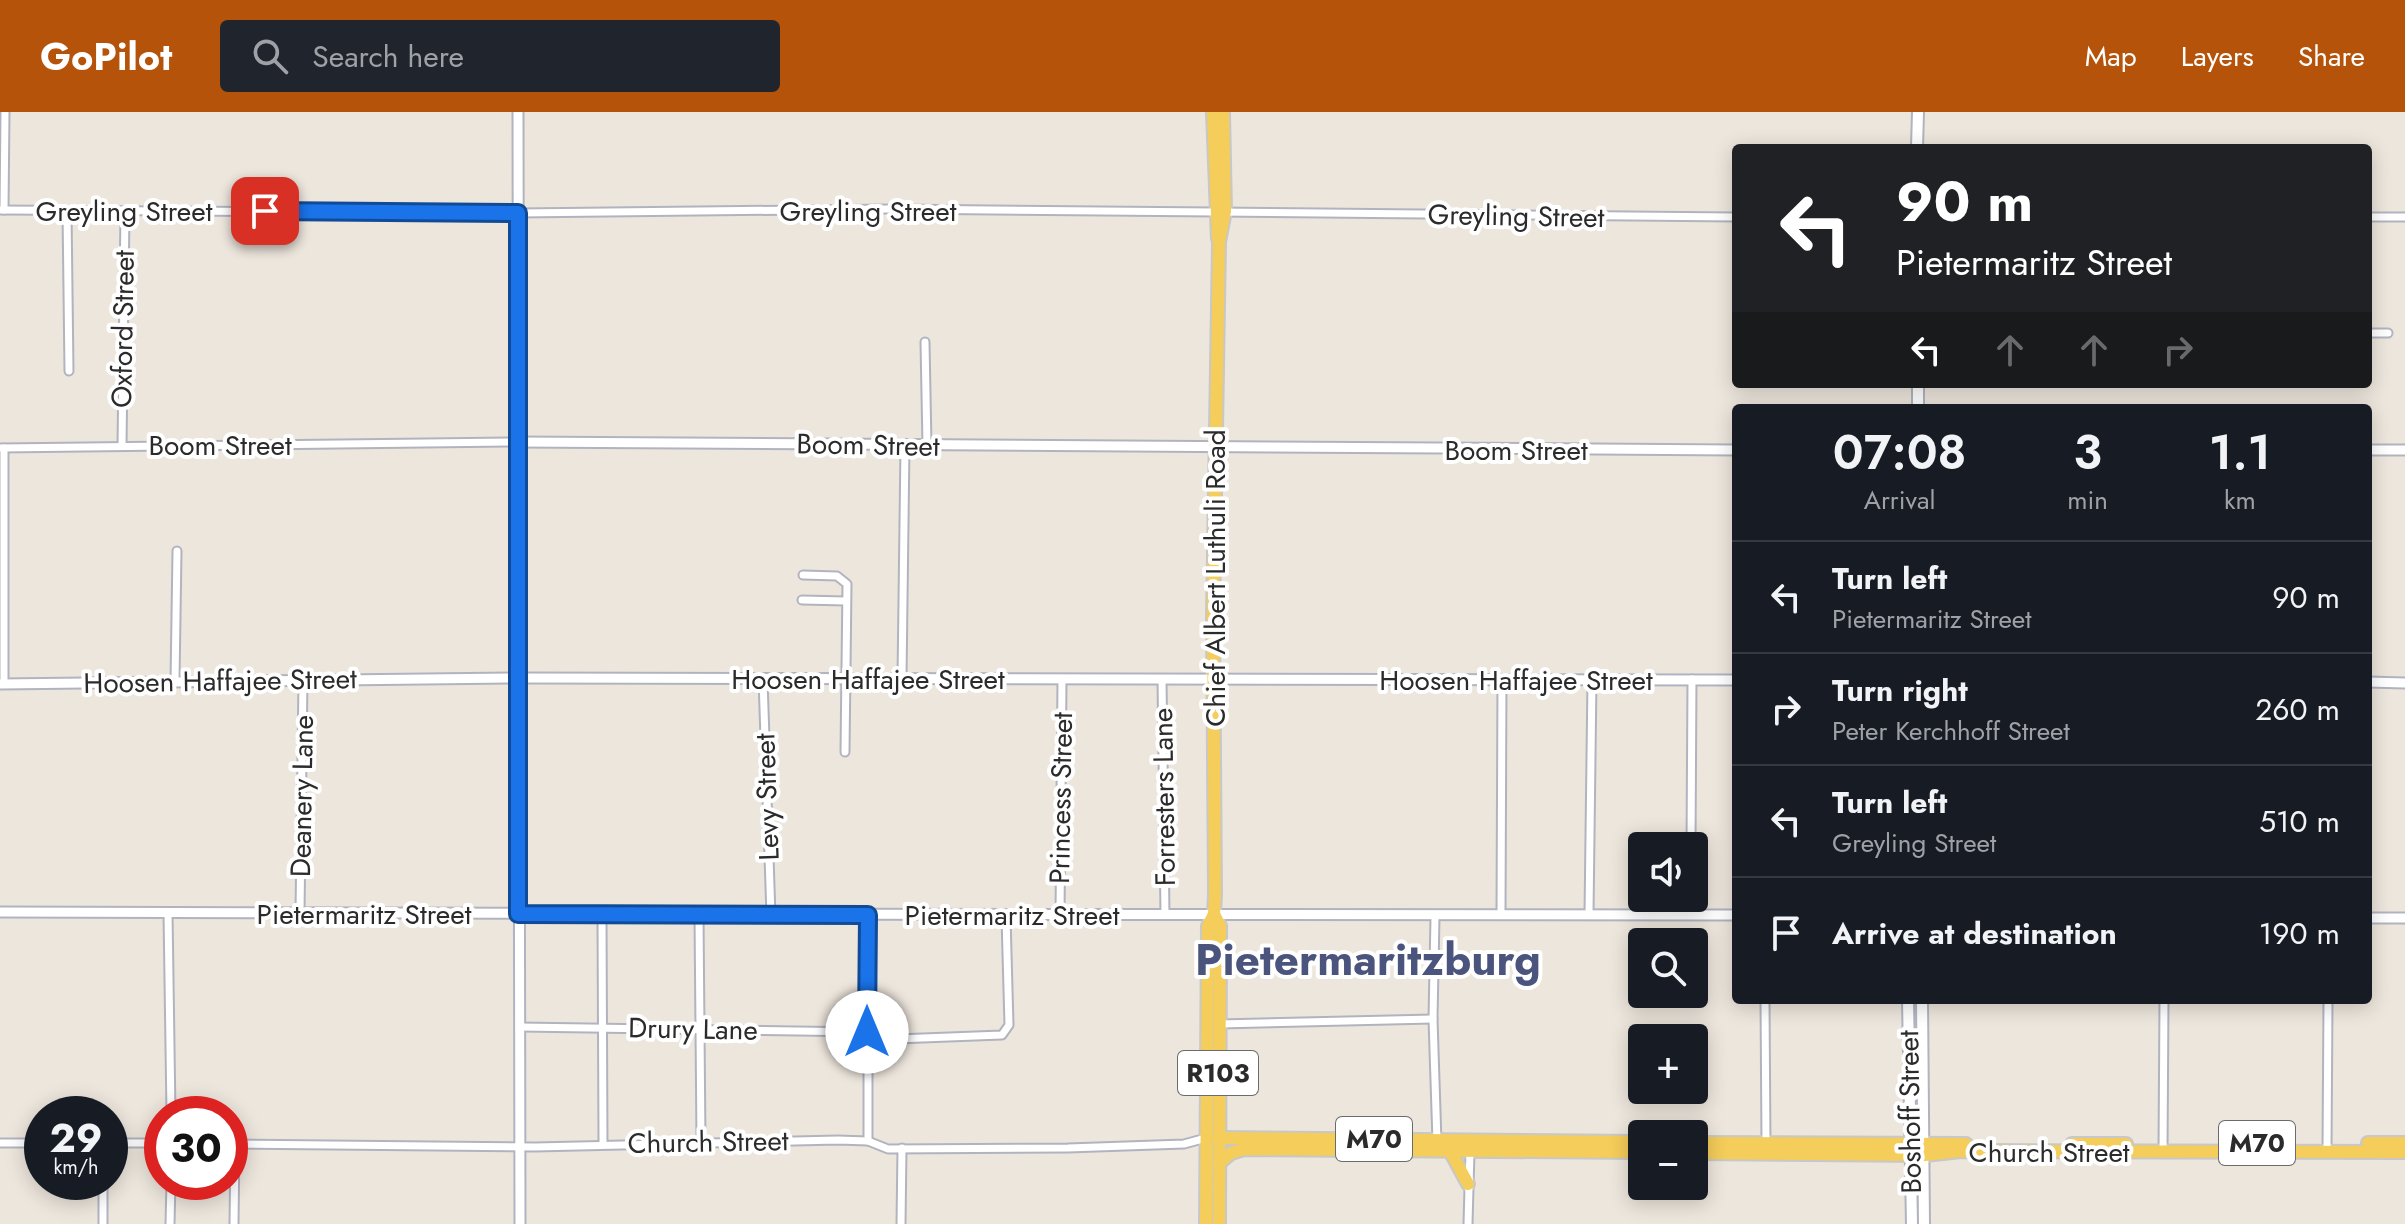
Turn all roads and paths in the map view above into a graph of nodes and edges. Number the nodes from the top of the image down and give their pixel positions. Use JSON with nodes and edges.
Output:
{"nodes":[{"id":1,"x":5,"y":112,"type":"edge"},
{"id":2,"x":518,"y":112,"type":"edge"},
{"id":3,"x":1213,"y":112,"type":"edge"},
{"id":4,"x":1223,"y":112,"type":"edge"},
{"id":5,"x":1918,"y":112,"type":"edge"},
{"id":6,"x":1917,"y":144,"type":"edge"},
{"id":7,"x":2,"y":210,"type":"edge"},
{"id":8,"x":67,"y":211,"type":"junction"},
{"id":9,"x":1220,"y":211,"type":"junction"},
{"id":10,"x":125,"y":212,"type":"junction"},
{"id":11,"x":518,"y":213,"type":"junction"},
{"id":12,"x":1732,"y":217,"type":"edge"},
{"id":13,"x":2372,"y":217,"type":"edge"},
{"id":14,"x":2405,"y":217,"type":"edge"},
{"id":15,"x":2372,"y":333,"type":"edge"},
{"id":16,"x":2388,"y":333,"type":"dead end"},
{"id":17,"x":925,"y":342,"type":"dead end"},
{"id":18,"x":69,"y":371,"type":"dead end"},
{"id":19,"x":518,"y":442,"type":"junction"},
{"id":20,"x":122,"y":446,"type":"junction"},
{"id":21,"x":905,"y":446,"type":"junction"},
{"id":22,"x":927,"y":446,"type":"junction"},
{"id":23,"x":2,"y":448,"type":"edge"},
{"id":24,"x":1215,"y":449,"type":"junction"},
{"id":25,"x":1732,"y":450,"type":"edge"},
{"id":26,"x":2372,"y":450,"type":"edge"},
{"id":27,"x":2405,"y":450,"type":"edge"},
{"id":28,"x":177,"y":551,"type":"dead end"},
{"id":29,"x":803,"y":575,"type":"dead end"},
{"id":30,"x":802,"y":600,"type":"dead end"},
{"id":31,"x":846,"y":601,"type":"junction"},
{"id":32,"x":519,"y":678,"type":"junction"},
{"id":33,"x":845,"y":678,"type":"junction"},
{"id":34,"x":902,"y":678,"type":"junction"},
{"id":35,"x":763,"y":679,"type":"junction"},
{"id":36,"x":1062,"y":679,"type":"junction"},
{"id":37,"x":1162,"y":679,"type":"junction"},
{"id":38,"x":1214,"y":679,"type":"junction"},
{"id":39,"x":1502,"y":679,"type":"junction"},
{"id":40,"x":1592,"y":679,"type":"junction"},
{"id":41,"x":1692,"y":679,"type":"junction"},
{"id":42,"x":303,"y":680,"type":"junction"},
{"id":43,"x":1732,"y":680,"type":"edge"},
{"id":44,"x":175,"y":681,"type":"junction"},
{"id":45,"x":2372,"y":682,"type":"edge"},
{"id":46,"x":2405,"y":683,"type":"edge"},
{"id":47,"x":2,"y":684,"type":"edge"},
{"id":48,"x":845,"y":752,"type":"dead end"},
{"id":49,"x":1691,"y":832,"type":"edge"},
{"id":50,"x":0,"y":912,"type":"edge"},
{"id":51,"x":168,"y":912,"type":"junction"},
{"id":52,"x":300,"y":913,"type":"junction"},
{"id":53,"x":518,"y":914,"type":"junction"},
{"id":54,"x":1214,"y":914,"type":"junction"},
{"id":55,"x":1589,"y":914,"type":"junction"},
{"id":56,"x":868,"y":915,"type":"junction"},
{"id":57,"x":1165,"y":915,"type":"junction"},
{"id":58,"x":1501,"y":915,"type":"junction"},
{"id":59,"x":1690,"y":915,"type":"joint"},
{"id":60,"x":1732,"y":915,"type":"edge"},
{"id":61,"x":602,"y":916,"type":"junction"},
{"id":62,"x":699,"y":916,"type":"junction"},
{"id":63,"x":771,"y":916,"type":"junction"},
{"id":64,"x":1006,"y":917,"type":"junction"},
{"id":65,"x":1060,"y":917,"type":"junction"},
{"id":66,"x":1435,"y":917,"type":"junction"},
{"id":67,"x":2372,"y":918,"type":"edge"},
{"id":68,"x":2405,"y":918,"type":"edge"},
{"id":69,"x":1765,"y":1004,"type":"edge"},
{"id":70,"x":1908,"y":1004,"type":"edge"},
{"id":71,"x":1922,"y":1004,"type":"edge"},
{"id":72,"x":2164,"y":1004,"type":"edge"},
{"id":73,"x":2328,"y":1004,"type":"edge"},
{"id":74,"x":1433,"y":1019,"type":"junction"},
{"id":75,"x":1219,"y":1024,"type":"junction"},
{"id":76,"x":519,"y":1027,"type":"junction"},
{"id":77,"x":603,"y":1027,"type":"junction"},
{"id":78,"x":698,"y":1028,"type":"junction"},
{"id":79,"x":867,"y":1032,"type":"junction"},
{"id":80,"x":171,"y":1096,"type":"edge"},
{"id":81,"x":868,"y":1141,"type":"junction"},
{"id":82,"x":701,"y":1142,"type":"junction"},
{"id":83,"x":1628,"y":1142,"type":"edge"},
{"id":84,"x":0,"y":1143,"type":"edge"},
{"id":85,"x":24,"y":1143,"type":"edge"},
{"id":86,"x":1210,"y":1143,"type":"junction"},
{"id":87,"x":1708,"y":1143,"type":"edge"},
{"id":88,"x":2405,"y":1143,"type":"edge"},
{"id":89,"x":248,"y":1144,"type":"edge"},
{"id":90,"x":603,"y":1144,"type":"junction"},
{"id":91,"x":1184,"y":1144,"type":"junction"},
{"id":92,"x":1766,"y":1144,"type":"junction"},
{"id":93,"x":1470,"y":1145,"type":"junction"},
{"id":94,"x":520,"y":1146,"type":"junction"},
{"id":95,"x":1441,"y":1146,"type":"junction"},
{"id":96,"x":2164,"y":1147,"type":"junction"},
{"id":97,"x":2327,"y":1147,"type":"junction"},
{"id":98,"x":902,"y":1148,"type":"junction"},
{"id":99,"x":1918,"y":1150,"type":"junction"},
{"id":100,"x":1628,"y":1151,"type":"edge"},
{"id":101,"x":2405,"y":1152,"type":"edge"},
{"id":102,"x":1708,"y":1153,"type":"edge"},
{"id":103,"x":1219,"y":1163,"type":"junction"},
{"id":104,"x":1468,"y":1184,"type":"junction"},
{"id":105,"x":103,"y":1200,"type":"edge"},
{"id":106,"x":171,"y":1200,"type":"edge"},
{"id":107,"x":233,"y":1200,"type":"edge"},
{"id":108,"x":103,"y":1224,"type":"edge"},
{"id":109,"x":170,"y":1224,"type":"edge"},
{"id":110,"x":234,"y":1224,"type":"edge"},
{"id":111,"x":520,"y":1224,"type":"edge"},
{"id":112,"x":901,"y":1224,"type":"edge"},
{"id":113,"x":1206,"y":1224,"type":"edge"},
{"id":114,"x":1219,"y":1224,"type":"edge"},
{"id":115,"x":1468,"y":1224,"type":"edge"},
{"id":116,"x":1912,"y":1224,"type":"edge"},
{"id":117,"x":1924,"y":1224,"type":"edge"}],
"edges":[{"from":1,"to":7,"type":"street"},
{"from":2,"to":11,"type":"street"},
{"from":3,"to":9,"type":"main road","name":"Chief Albert Luthuli Road","number":"R103"},
{"from":4,"to":9,"type":"main road","name":"Chief Albert Luthuli Road","number":"R103"},
{"from":5,"to":6,"type":"main road"},
{"from":7,"to":8,"type":"street","name":"Greyling Street"},
{"from":8,"to":10,"type":"street","name":"Greyling Street"},
{"from":8,"to":18,"type":"street"},
{"from":9,"to":11,"type":"street","name":"Greyling Street"},
{"from":9,"to":12,"type":"street","name":"Greyling Street"},
{"from":9,"to":24,"type":"main road","name":"Chief Albert Luthuli Road","number":"R103"},
{"from":10,"to":11,"type":"street","name":"Greyling Street"},
{"from":10,"to":20,"type":"street","name":"Oxford Street"},
{"from":11,"to":19,"type":"street"},
{"from":13,"to":14,"type":"street"},
{"from":15,"to":16,"type":"street"},
{"from":17,"to":22,"type":"street"},
{"from":19,"to":20,"type":"street","name":"Boom Street"},
{"from":19,"to":21,"type":"street","name":"Boom Street"},
{"from":19,"to":32,"type":"street"},
{"from":20,"to":23,"type":"street","name":"Boom Street"},
{"from":21,"to":22,"type":"street","name":"Boom Street"},
{"from":21,"to":34,"type":"street"},
{"from":22,"to":24,"type":"street","name":"Boom Street"},
{"from":23,"to":47,"type":"street"},
{"from":24,"to":25,"type":"street","name":"Boom Street"},
{"from":24,"to":38,"type":"main road","name":"Chief Albert Luthuli Road","number":"R103"},
{"from":26,"to":27,"type":"street"},
{"from":28,"to":44,"type":"street"},
{"from":29,"to":31,"type":"street"},
{"from":30,"to":31,"type":"street"},
{"from":31,"to":33,"type":"street"},
{"from":32,"to":35,"type":"street","name":"Hoosen Haffajee Street"},
{"from":32,"to":42,"type":"street","name":"Hoosen Haffajee Street"},
{"from":32,"to":53,"type":"street"},
{"from":33,"to":34,"type":"street","name":"Hoosen Haffajee Street"},
{"from":33,"to":35,"type":"street","name":"Hoosen Haffajee Street"},
{"from":33,"to":48,"type":"street"},
{"from":34,"to":36,"type":"street","name":"Hoosen Haffajee Street"},
{"from":35,"to":63,"type":"street","name":"Levy Street"},
{"from":36,"to":37,"type":"street","name":"Hoosen Haffajee Street"},
{"from":36,"to":65,"type":"street","name":"Princess Street"},
{"from":37,"to":38,"type":"street","name":"Hoosen Haffajee Street"},
{"from":37,"to":57,"type":"street","name":"Forresters Lane"},
{"from":38,"to":39,"type":"street","name":"Hoosen Haffajee Street"},
{"from":38,"to":54,"type":"main road","name":"Chief Albert Luthuli Road","number":"R103"},
{"from":39,"to":40,"type":"street","name":"Hoosen Haffajee Street"},
{"from":39,"to":58,"type":"street"},
{"from":40,"to":41,"type":"street","name":"Hoosen Haffajee Street"},
{"from":40,"to":55,"type":"street"},
{"from":41,"to":43,"type":"street","name":"Hoosen Haffajee Street"},
{"from":41,"to":49,"type":"street"},
{"from":42,"to":44,"type":"street","name":"Hoosen Haffajee Street"},
{"from":42,"to":52,"type":"street","name":"Deanery Lane"},
{"from":44,"to":47,"type":"street","name":"Hoosen Haffajee Street"},
{"from":45,"to":46,"type":"street"},
{"from":50,"to":51,"type":"street","name":"Pietermaritz Street"},
{"from":51,"to":52,"type":"street","name":"Pietermaritz Street"},
{"from":51,"to":80,"type":"street"},
{"from":52,"to":53,"type":"street","name":"Pietermaritz Street"},
{"from":53,"to":61,"type":"street","name":"Pietermaritz Street"},
{"from":53,"to":76,"type":"street"},
{"from":54,"to":57,"type":"street","name":"Pietermaritz Street"},
{"from":54,"to":66,"type":"street","name":"Pietermaritz Street"},
{"from":54,"to":75,"type":"main road","name":"Chief Albert Luthuli Road","number":"R103"},
{"from":54,"to":86,"type":"main road","name":"Chief Albert Luthuli Road","number":"R103"},
{"from":55,"to":58,"type":"street","name":"Pietermaritz Street"},
{"from":55,"to":59,"type":"street","name":"Pietermaritz Street"},
{"from":56,"to":63,"type":"street","name":"Pietermaritz Street"},
{"from":56,"to":64,"type":"street","name":"Pietermaritz Street"},
{"from":56,"to":79,"type":"street"},
{"from":57,"to":65,"type":"street","name":"Pietermaritz Street"},
{"from":58,"to":66,"type":"street","name":"Pietermaritz Street"},
{"from":59,"to":60,"type":"street","name":"Pietermaritz Street"},
{"from":61,"to":62,"type":"street","name":"Pietermaritz Street"},
{"from":61,"to":77,"type":"street"},
{"from":62,"to":63,"type":"street","name":"Pietermaritz Street"},
{"from":62,"to":78,"type":"street"},
{"from":64,"to":65,"type":"street","name":"Pietermaritz Street"},
{"from":64,"to":79,"type":"street","name":"Drury Lane"},
{"from":66,"to":74,"type":"street"},
{"from":67,"to":68,"type":"street"},
{"from":69,"to":92,"type":"street"},
{"from":70,"to":99,"type":"main road","name":"Boshoff Street"},
{"from":71,"to":99,"type":"main road","name":"Boshoff Street"},
{"from":72,"to":96,"type":"street"},
{"from":73,"to":97,"type":"street"},
{"from":74,"to":75,"type":"street"},
{"from":74,"to":95,"type":"street"},
{"from":75,"to":86,"type":"main road","name":"Chief Albert Luthuli Road","number":"R103"},
{"from":76,"to":77,"type":"street","name":"Drury Lane"},
{"from":76,"to":94,"type":"street"},
{"from":77,"to":78,"type":"street","name":"Drury Lane"},
{"from":77,"to":90,"type":"street"},
{"from":78,"to":79,"type":"street","name":"Drury Lane"},
{"from":78,"to":82,"type":"street"},
{"from":79,"to":81,"type":"street"},
{"from":81,"to":82,"type":"street","name":"Church Street"},
{"from":81,"to":98,"type":"street","name":"Church Street"},
{"from":82,"to":90,"type":"street","name":"Church Street"},
{"from":83,"to":93,"type":"main road","name":"Church Street","number":"M70"},
{"from":84,"to":85,"type":"street"},
{"from":86,"to":91,"type":"street","name":"Church Street"},
{"from":86,"to":91,"type":"street","name":"Church Street"},
{"from":86,"to":95,"type":"main road","name":"Church Street","number":"M70"},
{"from":86,"to":103,"type":"main road","name":"Chief Albert Luthuli Road","number":"R103"},
{"from":86,"to":113,"type":"main road","name":"Chief Albert Luthuli Road","number":"R103"},
{"from":87,"to":92,"type":"main road","name":"Church Street","number":"M70"},
{"from":88,"to":97,"type":"main road","name":"Church Street","number":"M70"},
{"from":89,"to":94,"type":"street","name":"Church Street"},
{"from":90,"to":94,"type":"street","name":"Church Street"},
{"from":91,"to":98,"type":"street","name":"Church Street"},
{"from":92,"to":99,"type":"main road","name":"Church Street","number":"M70"},
{"from":93,"to":95,"type":"main road","name":"Church Street","number":"M70"},
{"from":93,"to":100,"type":"main road","name":"Church Street","number":"M70"},
{"from":93,"to":104,"type":"street"},
{"from":94,"to":111,"type":"street"},
{"from":95,"to":103,"type":"main road","name":"Church Street","number":"M70"},
{"from":95,"to":104,"type":"main road"},
{"from":96,"to":97,"type":"main road","name":"Church Street","number":"M70"},
{"from":96,"to":99,"type":"main road","name":"Church Street","number":"M70"},
{"from":97,"to":101,"type":"main road","name":"Church Street","number":"M70"},
{"from":98,"to":112,"type":"street"},
{"from":99,"to":102,"type":"main road","name":"Church Street","number":"M70"},
{"from":99,"to":116,"type":"main road","name":"Boshoff Street"},
{"from":99,"to":117,"type":"main road","name":"Boshoff Street"},
{"from":103,"to":114,"type":"main road","name":"Chief Albert Luthuli Road","number":"R103"},
{"from":104,"to":115,"type":"street"},
{"from":105,"to":108,"type":"street"},
{"from":106,"to":109,"type":"street"},
{"from":107,"to":110,"type":"street"}]}
